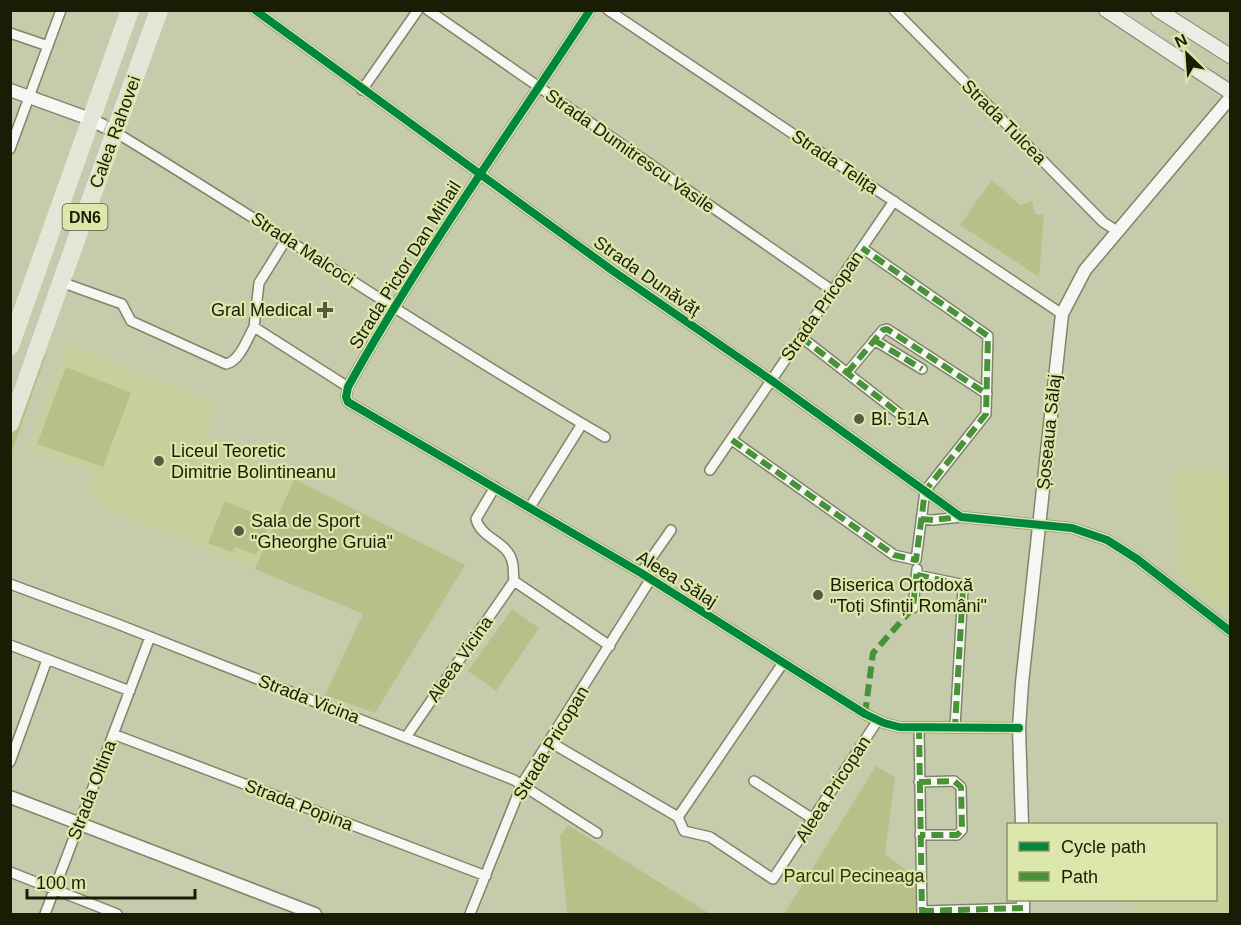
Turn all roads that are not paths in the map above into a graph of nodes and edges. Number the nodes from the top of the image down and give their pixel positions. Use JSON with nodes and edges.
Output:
{"nodes":[{"id":1,"x":61,"y":10,"type":"edge"},
{"id":2,"x":130,"y":10,"type":"edge"},
{"id":3,"x":159,"y":10,"type":"edge"},
{"id":4,"x":255,"y":10,"type":"edge"},
{"id":5,"x":418,"y":10,"type":"edge"},
{"id":6,"x":428,"y":10,"type":"edge"},
{"id":7,"x":590,"y":10,"type":"edge"},
{"id":8,"x":608,"y":10,"type":"edge"},
{"id":9,"x":894,"y":10,"type":"edge"},
{"id":10,"x":1106,"y":10,"type":"edge"},
{"id":11,"x":1158,"y":10,"type":"edge"},
{"id":12,"x":10,"y":33,"type":"edge"},
{"id":13,"x":48,"y":46,"type":"junction"},
{"id":14,"x":1230,"y":56,"type":"edge"},
{"id":15,"x":539,"y":88,"type":"junction"},
{"id":16,"x":10,"y":90,"type":"edge"},
{"id":17,"x":362,"y":90,"type":"junction"},
{"id":18,"x":1230,"y":92,"type":"edge"},
{"id":19,"x":29,"y":97,"type":"junction"},
{"id":20,"x":1230,"y":98,"type":"edge"},
{"id":21,"x":90,"y":119,"type":"junction"},
{"id":22,"x":115,"y":132,"type":"junction"},
{"id":23,"x":10,"y":149,"type":"edge"},
{"id":24,"x":480,"y":174,"type":"junction"},
{"id":25,"x":894,"y":201,"type":"junction"},
{"id":26,"x":1117,"y":231,"type":"junction"},
{"id":27,"x":287,"y":238,"type":"junction"},
{"id":28,"x":862,"y":248,"type":"junction"},
{"id":29,"x":61,"y":282,"type":"junction"},
{"id":30,"x":833,"y":291,"type":"junction"},
{"id":31,"x":395,"y":308,"type":"junction"},
{"id":32,"x":1062,"y":314,"type":"junction"},
{"id":33,"x":254,"y":327,"type":"junction"},
{"id":34,"x":801,"y":337,"type":"junction"},
{"id":35,"x":874,"y":340,"type":"junction"},
{"id":36,"x":10,"y":345,"type":"edge"},
{"id":37,"x":922,"y":369,"type":"dead end"},
{"id":38,"x":847,"y":373,"type":"junction"},
{"id":39,"x":771,"y":380,"type":"junction"},
{"id":40,"x":348,"y":387,"type":"junction"},
{"id":41,"x":987,"y":394,"type":"junction"},
{"id":42,"x":910,"y":422,"type":"dead end"},
{"id":43,"x":10,"y":423,"type":"edge"},
{"id":44,"x":582,"y":424,"type":"junction"},
{"id":45,"x":605,"y":437,"type":"dead end"},
{"id":46,"x":732,"y":440,"type":"junction"},
{"id":47,"x":710,"y":470,"type":"dead end"},
{"id":48,"x":495,"y":487,"type":"junction"},
{"id":49,"x":925,"y":491,"type":"junction"},
{"id":50,"x":530,"y":507,"type":"junction"},
{"id":51,"x":961,"y":517,"type":"junction"},
{"id":52,"x":921,"y":519,"type":"junction"},
{"id":53,"x":1039,"y":524,"type":"junction"},
{"id":54,"x":670,"y":530,"type":"dead end"},
{"id":55,"x":916,"y":560,"type":"junction"},
{"id":56,"x":641,"y":573,"type":"junction"},
{"id":57,"x":917,"y":575,"type":"junction"},
{"id":58,"x":514,"y":580,"type":"junction"},
{"id":59,"x":650,"y":580,"type":"junction"},
{"id":60,"x":10,"y":584,"type":"edge"},
{"id":61,"x":913,"y":608,"type":"dead end"},
{"id":62,"x":1230,"y":630,"type":"edge"},
{"id":63,"x":150,"y":637,"type":"junction"},
{"id":64,"x":10,"y":645,"type":"edge"},
{"id":65,"x":610,"y":646,"type":"junction"},
{"id":66,"x":47,"y":660,"type":"junction"},
{"id":67,"x":783,"y":663,"type":"junction"},
{"id":68,"x":131,"y":687,"type":"junction"},
{"id":69,"x":878,"y":720,"type":"junction"},
{"id":70,"x":919,"y":727,"type":"junction"},
{"id":71,"x":955,"y":727,"type":"junction"},
{"id":72,"x":1020,"y":728,"type":"junction"},
{"id":73,"x":113,"y":734,"type":"junction"},
{"id":74,"x":406,"y":737,"type":"junction"},
{"id":75,"x":550,"y":742,"type":"junction"},
{"id":76,"x":10,"y":762,"type":"edge"},
{"id":77,"x":754,"y":781,"type":"dead end"},
{"id":78,"x":919,"y":782,"type":"junction"},
{"id":79,"x":522,"y":784,"type":"junction"},
{"id":80,"x":10,"y":797,"type":"edge"},
{"id":81,"x":678,"y":817,"type":"junction"},
{"id":82,"x":813,"y":819,"type":"junction"},
{"id":83,"x":80,"y":823,"type":"junction"},
{"id":84,"x":1022,"y":823,"type":"edge"},
{"id":85,"x":597,"y":833,"type":"dead end"},
{"id":86,"x":920,"y":835,"type":"junction"},
{"id":87,"x":10,"y":872,"type":"edge"},
{"id":88,"x":486,"y":876,"type":"junction"},
{"id":89,"x":54,"y":889,"type":"junction"},
{"id":90,"x":1023,"y":908,"type":"edge"},
{"id":91,"x":922,"y":913,"type":"edge"},
{"id":92,"x":45,"y":915,"type":"edge"},
{"id":93,"x":117,"y":915,"type":"edge"},
{"id":94,"x":315,"y":915,"type":"edge"},
{"id":95,"x":470,"y":915,"type":"edge"}],
"edges":[{"from":1,"to":13,"type":"street"},
{"from":2,"to":21,"type":"main road","name":"Calea Rahovei","number":"DN6"},
{"from":3,"to":22,"type":"main road","name":"Calea Rahovei","number":"DN6"},
{"from":4,"to":17,"type":"street","name":"Strada Dunăvăț"},
{"from":5,"to":17,"type":"street"},
{"from":6,"to":15,"type":"street","name":"Strada Dumitrescu Vasile"},
{"from":7,"to":15,"type":"street","name":"Strada Pictor Dan Mihail"},
{"from":8,"to":25,"type":"street","name":"Strada Telița"},
{"from":9,"to":26,"type":"street","name":"Strada Tulcea"},
{"from":10,"to":18,"type":"main road"},
{"from":11,"to":14,"type":"main road"},
{"from":12,"to":13,"type":"street"},
{"from":13,"to":19,"type":"street"},
{"from":15,"to":24,"type":"street","name":"Strada Pictor Dan Mihail"},
{"from":15,"to":30,"type":"street","name":"Strada Dumitrescu Vasile"},
{"from":16,"to":19,"type":"street"},
{"from":17,"to":24,"type":"street","name":"Strada Dunăvăț"},
{"from":19,"to":21,"type":"street"},
{"from":19,"to":23,"type":"street"},
{"from":20,"to":26,"type":"street","name":"Șoseaua Sălaj"},
{"from":21,"to":22,"type":"street"},
{"from":21,"to":36,"type":"main road","name":"Calea Rahovei","number":"DN6"},
{"from":22,"to":27,"type":"street","name":"Strada Malcoci"},
{"from":22,"to":29,"type":"main road","name":"Calea Rahovei","number":"DN6"},
{"from":24,"to":31,"type":"street","name":"Strada Pictor Dan Mihail"},
{"from":24,"to":39,"type":"street","name":"Strada Dunăvăț"},
{"from":25,"to":28,"type":"street","name":"Strada Pricopan"},
{"from":25,"to":32,"type":"street","name":"Strada Telița"},
{"from":26,"to":32,"type":"street","name":"Șoseaua Sălaj"},
{"from":27,"to":31,"type":"street","name":"Strada Malcoci"},
{"from":27,"to":33,"type":"street"},
{"from":28,"to":30,"type":"street","name":"Strada Pricopan"},
{"from":28,"to":41,"type":"street"},
{"from":29,"to":33,"type":"street"},
{"from":29,"to":43,"type":"main road","name":"Calea Rahovei","number":"DN6"},
{"from":30,"to":34,"type":"street","name":"Strada Pricopan"},
{"from":31,"to":40,"type":"street","name":"Strada Pictor Dan Mihail"},
{"from":31,"to":44,"type":"street","name":"Strada Malcoci"},
{"from":32,"to":53,"type":"street","name":"Șoseaua Sălaj"},
{"from":33,"to":40,"type":"street","name":"Aleea Sălaj"},
{"from":34,"to":38,"type":"street"},
{"from":34,"to":39,"type":"street","name":"Strada Pricopan"},
{"from":35,"to":37,"type":"street"},
{"from":35,"to":38,"type":"street"},
{"from":35,"to":41,"type":"street"},
{"from":38,"to":42,"type":"street"},
{"from":39,"to":46,"type":"street","name":"Strada Pricopan"},
{"from":39,"to":49,"type":"street","name":"Strada Dunăvăț"},
{"from":40,"to":48,"type":"street","name":"Aleea Sălaj"},
{"from":41,"to":49,"type":"street"},
{"from":44,"to":45,"type":"street","name":"Strada Malcoci"},
{"from":44,"to":50,"type":"street"},
{"from":46,"to":47,"type":"street","name":"Strada Pricopan"},
{"from":46,"to":55,"type":"street"},
{"from":48,"to":50,"type":"street","name":"Aleea Sălaj"},
{"from":48,"to":58,"type":"street"},
{"from":49,"to":51,"type":"street","name":"Strada Dunăvăț"},
{"from":49,"to":52,"type":"street"},
{"from":50,"to":56,"type":"street","name":"Aleea Sălaj"},
{"from":51,"to":52,"type":"street"},
{"from":51,"to":53,"type":"street"},
{"from":52,"to":55,"type":"street"},
{"from":53,"to":62,"type":"street"},
{"from":53,"to":72,"type":"street","name":"Șoseaua Sălaj"},
{"from":54,"to":56,"type":"street"},
{"from":55,"to":57,"type":"street"},
{"from":56,"to":59,"type":"street","name":"Aleea Sălaj"},
{"from":57,"to":61,"type":"street"},
{"from":57,"to":71,"type":"street"},
{"from":58,"to":65,"type":"street"},
{"from":58,"to":74,"type":"street","name":"Aleea Vicina"},
{"from":59,"to":65,"type":"street","name":"Strada Pricopan"},
{"from":59,"to":67,"type":"street","name":"Aleea Sălaj"},
{"from":60,"to":63,"type":"street","name":"Strada Vicina"},
{"from":63,"to":68,"type":"street","name":"Strada Oltina"},
{"from":63,"to":74,"type":"street","name":"Strada Vicina"},
{"from":64,"to":66,"type":"street"},
{"from":65,"to":75,"type":"street","name":"Strada Pricopan"},
{"from":66,"to":68,"type":"street"},
{"from":66,"to":76,"type":"street"},
{"from":67,"to":69,"type":"street","name":"Aleea Sălaj"},
{"from":67,"to":81,"type":"street"},
{"from":68,"to":73,"type":"street","name":"Strada Oltina"},
{"from":69,"to":70,"type":"street","name":"Aleea Sălaj"},
{"from":69,"to":82,"type":"street","name":"Aleea Pricopan"},
{"from":70,"to":71,"type":"street","name":"Aleea Sălaj"},
{"from":70,"to":78,"type":"street"},
{"from":71,"to":72,"type":"street","name":"Aleea Sălaj"},
{"from":72,"to":84,"type":"street","name":"Șoseaua Sălaj"},
{"from":73,"to":83,"type":"street","name":"Strada Oltina"},
{"from":73,"to":88,"type":"street","name":"Strada Popina"},
{"from":74,"to":79,"type":"street","name":"Strada Vicina"},
{"from":75,"to":79,"type":"street","name":"Strada Pricopan"},
{"from":75,"to":81,"type":"street","name":"Aleea Pricopan"},
{"from":77,"to":82,"type":"street"},
{"from":78,"to":86,"type":"street"},
{"from":78,"to":86,"type":"street"},
{"from":79,"to":85,"type":"street","name":"Strada Vicina"},
{"from":79,"to":88,"type":"street","name":"Strada Pricopan"},
{"from":80,"to":83,"type":"street"},
{"from":81,"to":82,"type":"street","name":"Aleea Pricopan"},
{"from":83,"to":89,"type":"street","name":"Strada Oltina"},
{"from":83,"to":94,"type":"street"},
{"from":86,"to":91,"type":"street"},
{"from":87,"to":89,"type":"street"},
{"from":88,"to":95,"type":"street","name":"Strada Pricopan"},
{"from":89,"to":92,"type":"street","name":"Strada Oltina"},
{"from":89,"to":93,"type":"street"},
{"from":90,"to":91,"type":"street"}]}
